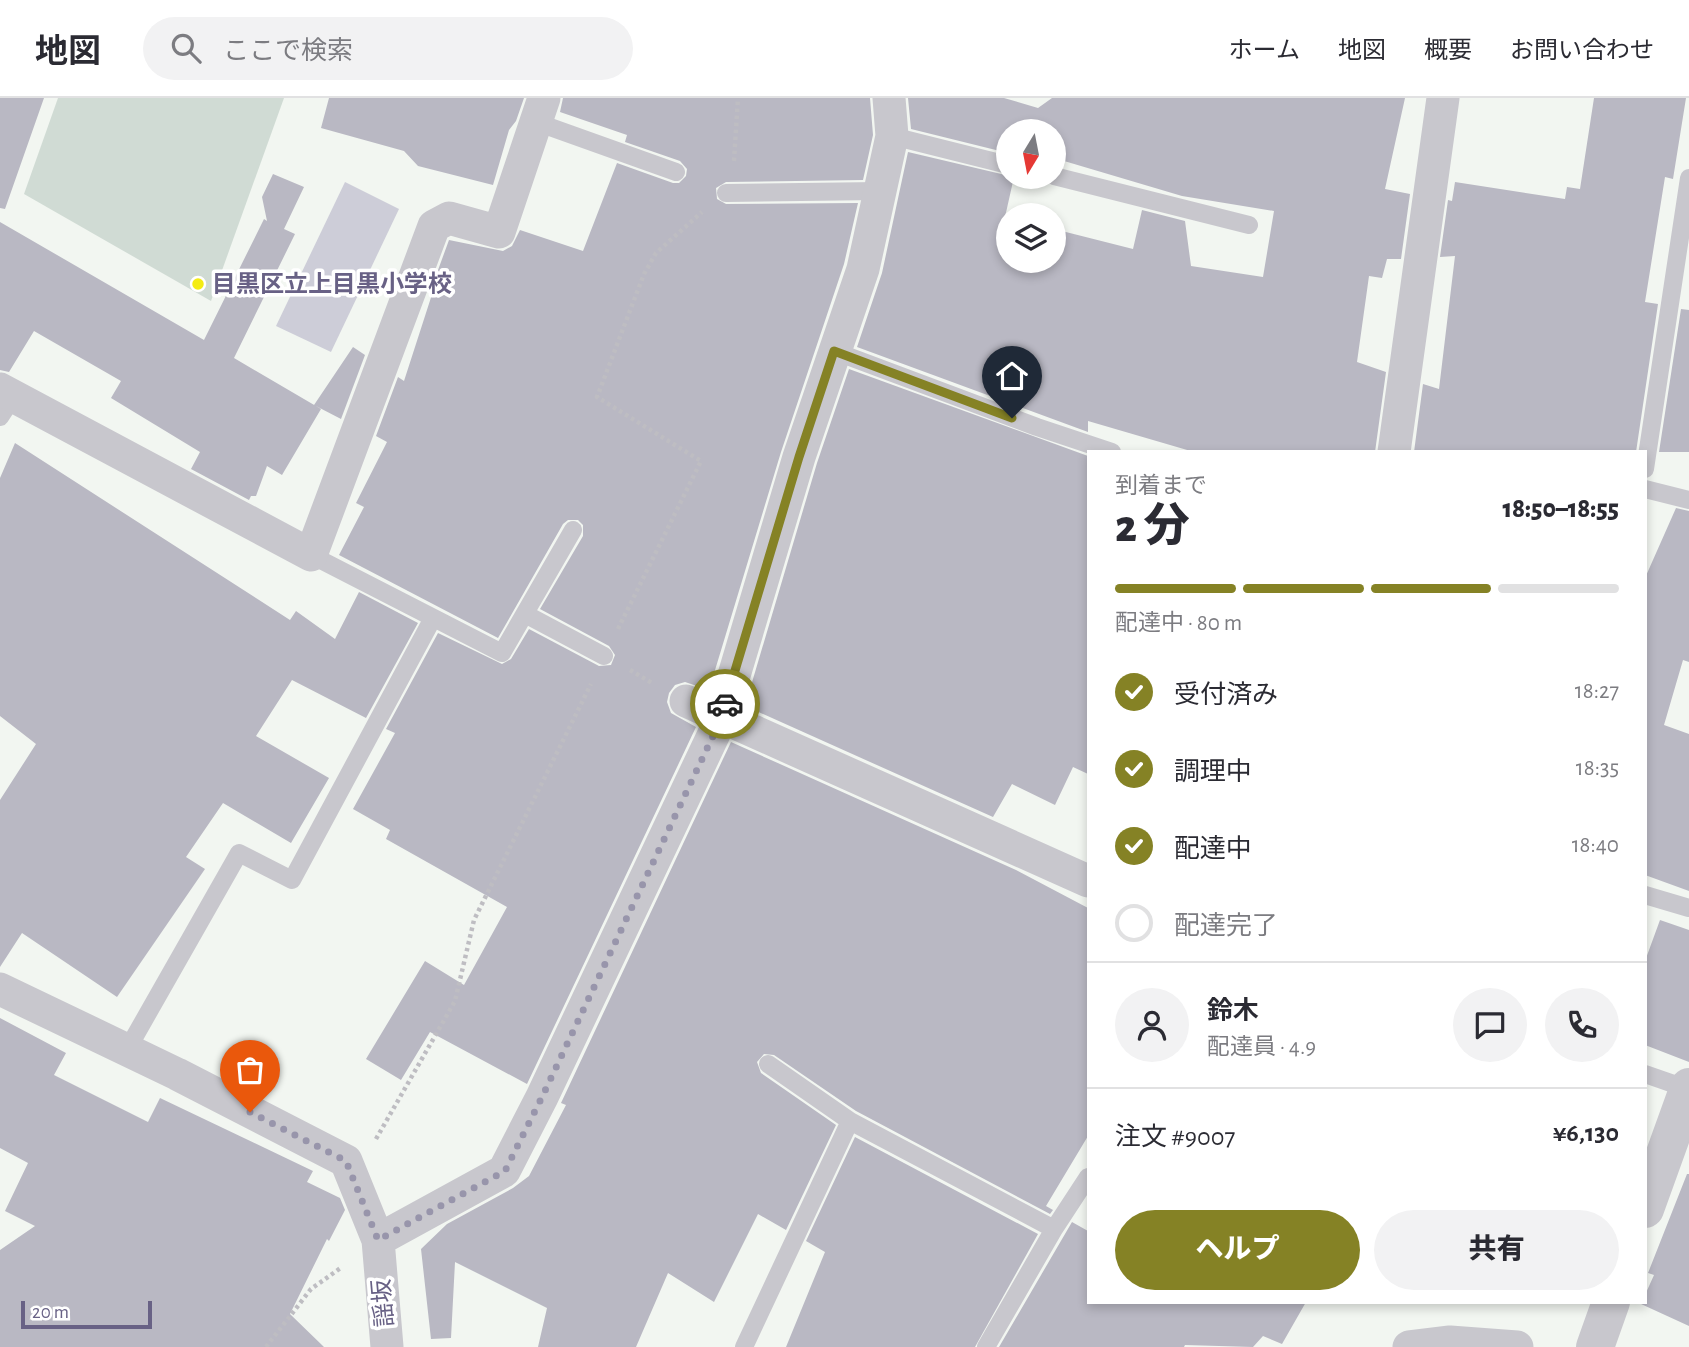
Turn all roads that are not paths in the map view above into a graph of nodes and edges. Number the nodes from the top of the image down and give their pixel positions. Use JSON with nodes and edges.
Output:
{"nodes":[{"id":1,"x":890,"y":98,"type":"edge"},
{"id":2,"x":1443,"y":98,"type":"edge"},
{"id":3,"x":540,"y":110,"type":"edge"},
{"id":4,"x":892,"y":136,"type":"junction"},
{"id":5,"x":996,"y":162,"type":"edge"},
{"id":6,"x":676,"y":172,"type":"dead end"},
{"id":7,"x":1689,"y":178,"type":"edge"},
{"id":8,"x":1066,"y":179,"type":"edge"},
{"id":9,"x":879,"y":191,"type":"junction"},
{"id":10,"x":726,"y":193,"type":"dead end"},
{"id":11,"x":1249,"y":225,"type":"dead end"},
{"id":12,"x":834,"y":351,"type":"junction"},
{"id":13,"x":4,"y":401,"type":"edge"},
{"id":14,"x":1106,"y":450,"type":"edge"},
{"id":15,"x":1394,"y":450,"type":"edge"},
{"id":16,"x":1647,"y":456,"type":"edge"},
{"id":17,"x":1647,"y":490,"type":"edge"},
{"id":18,"x":1689,"y":500,"type":"edge"},
{"id":19,"x":573,"y":530,"type":"dead end"},
{"id":20,"x":311,"y":555,"type":"junction"},
{"id":21,"x":525,"y":614,"type":"junction"},
{"id":22,"x":433,"y":618,"type":"junction"},
{"id":23,"x":604,"y":656,"type":"road end"},
{"id":24,"x":686,"y":701,"type":"road end"},
{"id":25,"x":721,"y":719,"type":"junction"},
{"id":26,"x":1087,"y":881,"type":"edge"},
{"id":27,"x":1647,"y":896,"type":"edge"},
{"id":28,"x":1689,"y":908,"type":"edge"},
{"id":29,"x":0,"y":989,"type":"edge"},
{"id":30,"x":127,"y":1050,"type":"junction"},
{"id":31,"x":768,"y":1064,"type":"dead end"},
{"id":32,"x":1647,"y":1075,"type":"edge"},
{"id":33,"x":1689,"y":1088,"type":"edge"},
{"id":34,"x":850,"y":1121,"type":"junction"},
{"id":35,"x":1087,"y":1179,"type":"edge"},
{"id":36,"x":1647,"y":1204,"type":"edge"},
{"id":37,"x":1054,"y":1229,"type":"junction"},
{"id":38,"x":378,"y":1240,"type":"junction"},
{"id":39,"x":1610,"y":1304,"type":"edge"},
{"id":40,"x":387,"y":1347,"type":"edge"},
{"id":41,"x":744,"y":1347,"type":"edge"},
{"id":42,"x":986,"y":1347,"type":"edge"},
{"id":43,"x":1409,"y":1347,"type":"edge"},
{"id":44,"x":1517,"y":1347,"type":"edge"},
{"id":45,"x":1595,"y":1347,"type":"edge"}],
"edges":[{"from":1,"to":4,"type":"street"},
{"from":2,"to":15,"type":"street"},
{"from":3,"to":6,"type":"lane"},
{"from":3,"to":20,"type":"street"},
{"from":4,"to":5,"type":"lane"},
{"from":4,"to":9,"type":"street"},
{"from":7,"to":16,"type":"lane"},
{"from":8,"to":11,"type":"lane"},
{"from":9,"to":10,"type":"lane"},
{"from":9,"to":12,"type":"street"},
{"from":12,"to":14,"type":"lane"},
{"from":12,"to":25,"type":"street"},
{"from":13,"to":20,"type":"street"},
{"from":17,"to":18,"type":"lane"},
{"from":19,"to":21,"type":"lane"},
{"from":20,"to":22,"type":"lane"},
{"from":21,"to":22,"type":"lane"},
{"from":21,"to":23,"type":"lane"},
{"from":22,"to":30,"type":"lane"},
{"from":24,"to":25,"type":"street"},
{"from":25,"to":26,"type":"street"},
{"from":25,"to":38,"type":"street"},
{"from":27,"to":28,"type":"lane"},
{"from":29,"to":30,"type":"street","name":"謡坂"},
{"from":30,"to":38,"type":"street","name":"謡坂"},
{"from":31,"to":34,"type":"lane"},
{"from":32,"to":33,"type":"lane"},
{"from":33,"to":36,"type":"street"},
{"from":34,"to":37,"type":"lane"},
{"from":34,"to":41,"type":"lane"},
{"from":35,"to":37,"type":"lane"},
{"from":37,"to":42,"type":"lane"},
{"from":38,"to":40,"type":"street","name":"謡坂"},
{"from":39,"to":45,"type":"street"},
{"from":43,"to":44,"type":"street"}]}
